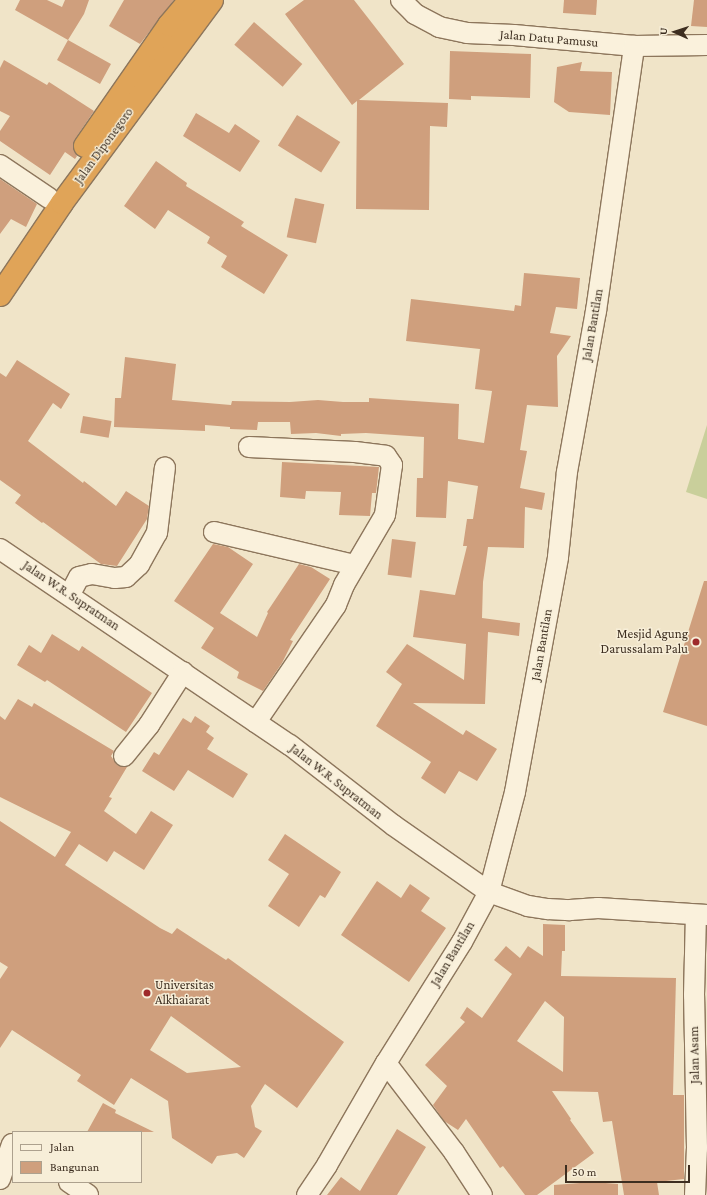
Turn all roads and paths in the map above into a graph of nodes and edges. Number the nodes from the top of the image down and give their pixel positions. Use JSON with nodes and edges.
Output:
{"nodes":[{"id":1,"x":190,"y":0,"type":"edge"},
{"id":2,"x":212,"y":0,"type":"edge"},
{"id":3,"x":401,"y":0,"type":"edge"},
{"id":4,"x":707,"y":45,"type":"edge"},
{"id":5,"x":634,"y":46,"type":"junction"},
{"id":6,"x":0,"y":165,"type":"edge"},
{"id":7,"x":49,"y":198,"type":"junction"},
{"id":8,"x":0,"y":269,"type":"edge"},
{"id":9,"x":0,"y":295,"type":"edge"},
{"id":10,"x":249,"y":447,"type":"dead end"},
{"id":11,"x":165,"y":467,"type":"dead end"},
{"id":12,"x":214,"y":532,"type":"dead end"},
{"id":13,"x":0,"y":549,"type":"edge"},
{"id":14,"x":355,"y":565,"type":"junction"},
{"id":15,"x":70,"y":594,"type":"junction"},
{"id":16,"x":183,"y":672,"type":"junction"},
{"id":17,"x":256,"y":722,"type":"junction"},
{"id":18,"x":124,"y":756,"type":"dead end"},
{"id":19,"x":489,"y":892,"type":"junction"},
{"id":20,"x":702,"y":915,"type":"edge"},
{"id":21,"x":386,"y":1063,"type":"junction"},
{"id":22,"x":8,"y":1142,"type":"edge"},
{"id":23,"x":0,"y":1179,"type":"edge"},
{"id":24,"x":70,"y":1183,"type":"edge"},
{"id":25,"x":88,"y":1195,"type":"edge"},
{"id":26,"x":307,"y":1195,"type":"edge"},
{"id":27,"x":482,"y":1195,"type":"edge"},
{"id":28,"x":695,"y":1195,"type":"edge"}],
"edges":[{"from":1,"to":7,"type":"highway","name":"Jalan Diponegoro"},
{"from":2,"to":9,"type":"highway","name":"Jalan Diponegoro"},
{"from":3,"to":5,"type":"street","name":"Jalan Datu Pamusu"},
{"from":4,"to":5,"type":"street","name":"Jalan Datu Pamusu"},
{"from":5,"to":19,"type":"street","name":"Jalan Bantilan"},
{"from":6,"to":7,"type":"street"},
{"from":7,"to":8,"type":"highway","name":"Jalan Diponegoro"},
{"from":10,"to":14,"type":"street"},
{"from":11,"to":15,"type":"street"},
{"from":12,"to":14,"type":"street"},
{"from":13,"to":15,"type":"street","name":"Jalan W.R. Supratman"},
{"from":14,"to":17,"type":"street"},
{"from":15,"to":16,"type":"street","name":"Jalan W.R. Supratman"},
{"from":16,"to":17,"type":"street","name":"Jalan W.R. Supratman"},
{"from":16,"to":18,"type":"street"},
{"from":17,"to":19,"type":"street","name":"Jalan W.R. Supratman"},
{"from":19,"to":20,"type":"street","name":"Jalan W.R. Supratman"},
{"from":19,"to":21,"type":"street","name":"Jalan Bantilan"},
{"from":20,"to":28,"type":"street","name":"Jalan Asam"},
{"from":21,"to":26,"type":"street","name":"Jalan Bantilan"},
{"from":21,"to":27,"type":"street"},
{"from":22,"to":23,"type":"street"},
{"from":24,"to":25,"type":"street"}]}
